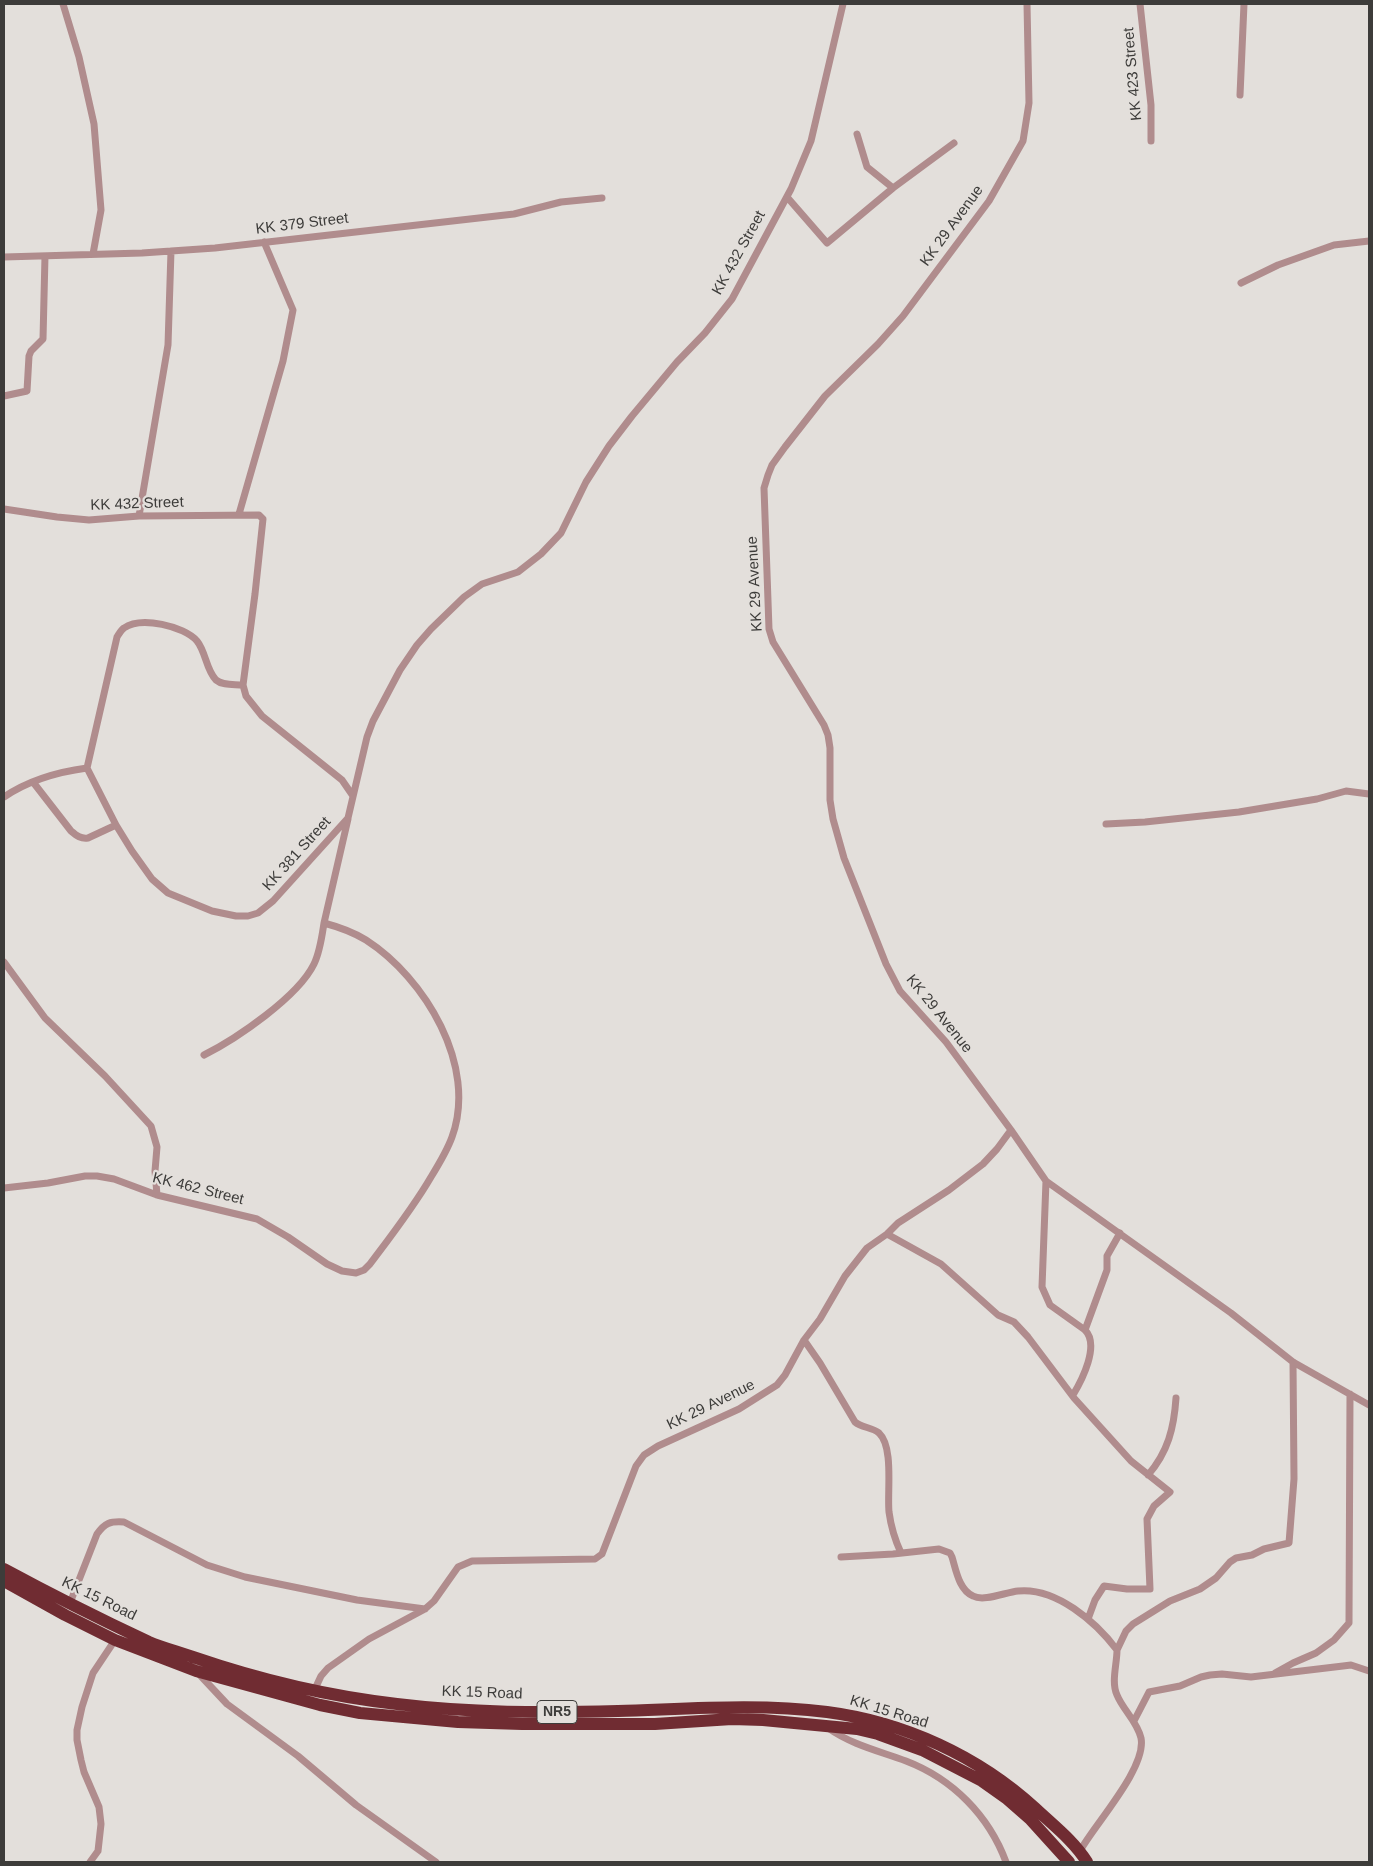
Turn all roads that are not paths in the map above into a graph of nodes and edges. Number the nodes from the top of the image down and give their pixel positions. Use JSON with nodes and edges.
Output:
{"nodes":[{"id":1,"x":63,"y":4,"type":"edge"},
{"id":2,"x":843,"y":4,"type":"edge"},
{"id":3,"x":1027,"y":4,"type":"edge"},
{"id":4,"x":1140,"y":4,"type":"edge"},
{"id":5,"x":1244,"y":4,"type":"edge"},
{"id":6,"x":1240,"y":95,"type":"dead end"},
{"id":7,"x":857,"y":134,"type":"dead end"},
{"id":8,"x":1151,"y":141,"type":"dead end"},
{"id":9,"x":954,"y":143,"type":"dead end"},
{"id":10,"x":893,"y":188,"type":"junction"},
{"id":11,"x":787,"y":196,"type":"junction"},
{"id":12,"x":602,"y":198,"type":"dead end"},
{"id":13,"x":1369,"y":241,"type":"edge"},
{"id":14,"x":264,"y":242,"type":"junction"},
{"id":15,"x":171,"y":251,"type":"junction"},
{"id":16,"x":93,"y":254,"type":"junction"},
{"id":17,"x":45,"y":256,"type":"junction"},
{"id":18,"x":4,"y":257,"type":"edge"},
{"id":19,"x":1241,"y":283,"type":"dead end"},
{"id":20,"x":4,"y":396,"type":"edge"},
{"id":21,"x":4,"y":509,"type":"edge"},
{"id":22,"x":239,"y":514,"type":"junction"},
{"id":23,"x":139,"y":516,"type":"junction"},
{"id":24,"x":561,"y":533,"type":"joint"},
{"id":25,"x":243,"y":685,"type":"junction"},
{"id":26,"x":87,"y":768,"type":"junction"},
{"id":27,"x":33,"y":782,"type":"junction"},
{"id":28,"x":1369,"y":794,"type":"edge"},
{"id":29,"x":353,"y":796,"type":"junction"},
{"id":30,"x":4,"y":797,"type":"edge"},
{"id":31,"x":348,"y":818,"type":"junction"},
{"id":32,"x":1106,"y":824,"type":"dead end"},
{"id":33,"x":116,"y":825,"type":"junction"},
{"id":34,"x":324,"y":923,"type":"junction"},
{"id":35,"x":4,"y":962,"type":"edge"},
{"id":36,"x":204,"y":1055,"type":"dead end"},
{"id":37,"x":1011,"y":1130,"type":"junction"},
{"id":38,"x":1046,"y":1181,"type":"junction"},
{"id":39,"x":4,"y":1188,"type":"edge"},
{"id":40,"x":157,"y":1195,"type":"junction"},
{"id":41,"x":1120,"y":1233,"type":"junction"},
{"id":42,"x":887,"y":1234,"type":"junction"},
{"id":43,"x":1085,"y":1330,"type":"junction"},
{"id":44,"x":804,"y":1340,"type":"junction"},
{"id":45,"x":1293,"y":1362,"type":"junction"},
{"id":46,"x":1350,"y":1394,"type":"junction"},
{"id":47,"x":1073,"y":1395,"type":"junction"},
{"id":48,"x":1176,"y":1398,"type":"dead end"},
{"id":49,"x":1369,"y":1405,"type":"edge"},
{"id":50,"x":1148,"y":1476,"type":"junction"},
{"id":51,"x":901,"y":1553,"type":"junction"},
{"id":52,"x":841,"y":1556,"type":"dead end"},
{"id":53,"x":4,"y":1569,"type":"edge"},
{"id":54,"x":4,"y":1581,"type":"edge"},
{"id":55,"x":67,"y":1609,"type":"junction"},
{"id":56,"x":425,"y":1609,"type":"junction"},
{"id":57,"x":1088,"y":1619,"type":"junction"},
{"id":58,"x":115,"y":1640,"type":"junction"},
{"id":59,"x":1117,"y":1650,"type":"junction"},
{"id":60,"x":1369,"y":1666,"type":"edge"},
{"id":61,"x":1359,"y":1668,"type":"junction"},
{"id":62,"x":196,"y":1671,"type":"junction"},
{"id":63,"x":1369,"y":1671,"type":"edge"},
{"id":64,"x":1274,"y":1673,"type":"junction"},
{"id":65,"x":314,"y":1692,"type":"junction"},
{"id":66,"x":1134,"y":1721,"type":"junction"},
{"id":67,"x":826,"y":1726,"type":"junction"},
{"id":68,"x":1080,"y":1850,"type":"junction"},
{"id":69,"x":90,"y":1862,"type":"edge"},
{"id":70,"x":436,"y":1862,"type":"edge"},
{"id":71,"x":1006,"y":1862,"type":"edge"},
{"id":72,"x":1069,"y":1862,"type":"edge"},
{"id":73,"x":1088,"y":1862,"type":"edge"}],
"edges":[{"from":1,"to":16,"type":"street"},
{"from":2,"to":11,"type":"street","name":"KK 432 Street"},
{"from":3,"to":37,"type":"street","name":"KK 29 Avenue"},
{"from":4,"to":8,"type":"street","name":"KK 423 Street"},
{"from":5,"to":6,"type":"street"},
{"from":7,"to":10,"type":"street"},
{"from":9,"to":10,"type":"street"},
{"from":10,"to":11,"type":"street"},
{"from":11,"to":24,"type":"street","name":"KK 432 Street"},
{"from":12,"to":14,"type":"street","name":"KK 379 Street"},
{"from":13,"to":19,"type":"street"},
{"from":14,"to":15,"type":"street","name":"KK 379 Street"},
{"from":14,"to":22,"type":"street"},
{"from":15,"to":16,"type":"street","name":"KK 379 Street"},
{"from":15,"to":23,"type":"street"},
{"from":16,"to":17,"type":"street","name":"KK 379 Street"},
{"from":17,"to":18,"type":"street","name":"KK 379 Street"},
{"from":17,"to":20,"type":"street"},
{"from":21,"to":23,"type":"street","name":"KK 432 Street"},
{"from":22,"to":23,"type":"street","name":"KK 432 Street"},
{"from":22,"to":25,"type":"street","name":"KK 432 Street"},
{"from":24,"to":29,"type":"street","name":"KK 381 Street"},
{"from":25,"to":26,"type":"street"},
{"from":25,"to":29,"type":"street"},
{"from":26,"to":27,"type":"street"},
{"from":26,"to":33,"type":"street","name":"KK 381 Street"},
{"from":27,"to":30,"type":"street"},
{"from":27,"to":33,"type":"street"},
{"from":28,"to":32,"type":"street"},
{"from":29,"to":31,"type":"street","name":"KK 381 Street"},
{"from":31,"to":33,"type":"street","name":"KK 381 Street"},
{"from":31,"to":34,"type":"street"},
{"from":34,"to":36,"type":"street"},
{"from":34,"to":40,"type":"street","name":"KK 462 Street"},
{"from":35,"to":40,"type":"street"},
{"from":37,"to":38,"type":"street"},
{"from":37,"to":42,"type":"street","name":"KK 29 Avenue"},
{"from":38,"to":41,"type":"street"},
{"from":38,"to":43,"type":"street"},
{"from":39,"to":40,"type":"street","name":"KK 462 Street"},
{"from":41,"to":43,"type":"street"},
{"from":41,"to":45,"type":"street"},
{"from":42,"to":44,"type":"street","name":"KK 29 Avenue"},
{"from":42,"to":47,"type":"street"},
{"from":43,"to":47,"type":"street"},
{"from":44,"to":51,"type":"street"},
{"from":44,"to":56,"type":"street","name":"KK 29 Avenue"},
{"from":45,"to":46,"type":"street"},
{"from":45,"to":59,"type":"street"},
{"from":46,"to":49,"type":"street"},
{"from":46,"to":64,"type":"street"},
{"from":47,"to":50,"type":"street"},
{"from":48,"to":50,"type":"street"},
{"from":50,"to":57,"type":"street"},
{"from":51,"to":52,"type":"street"},
{"from":51,"to":57,"type":"street"},
{"from":53,"to":55,"type":"highway","name":"KK 15 Road","number":"NR5"},
{"from":54,"to":55,"type":"highway","name":"KK 15 Road","number":"NR5"},
{"from":55,"to":56,"type":"street"},
{"from":55,"to":58,"type":"highway","name":"KK 15 Road","number":"NR5"},
{"from":55,"to":65,"type":"highway","name":"KK 15 Road","number":"NR5"},
{"from":56,"to":65,"type":"street","name":"KK 29 Avenue"},
{"from":57,"to":59,"type":"street"},
{"from":58,"to":62,"type":"highway","name":"KK 15 Road","number":"NR5"},
{"from":58,"to":69,"type":"street"},
{"from":59,"to":66,"type":"street"},
{"from":60,"to":61,"type":"street"},
{"from":61,"to":63,"type":"street"},
{"from":61,"to":64,"type":"street"},
{"from":62,"to":67,"type":"highway","name":"KK 15 Road","number":"NR5"},
{"from":62,"to":70,"type":"street"},
{"from":64,"to":66,"type":"street"},
{"from":65,"to":68,"type":"highway","name":"KK 15 Road","number":"NR5"},
{"from":66,"to":68,"type":"street"},
{"from":67,"to":71,"type":"street"},
{"from":67,"to":72,"type":"highway","name":"KK 15 Road","number":"NR5"},
{"from":68,"to":73,"type":"highway","name":"KK 15 Road","number":"NR5"}]}
